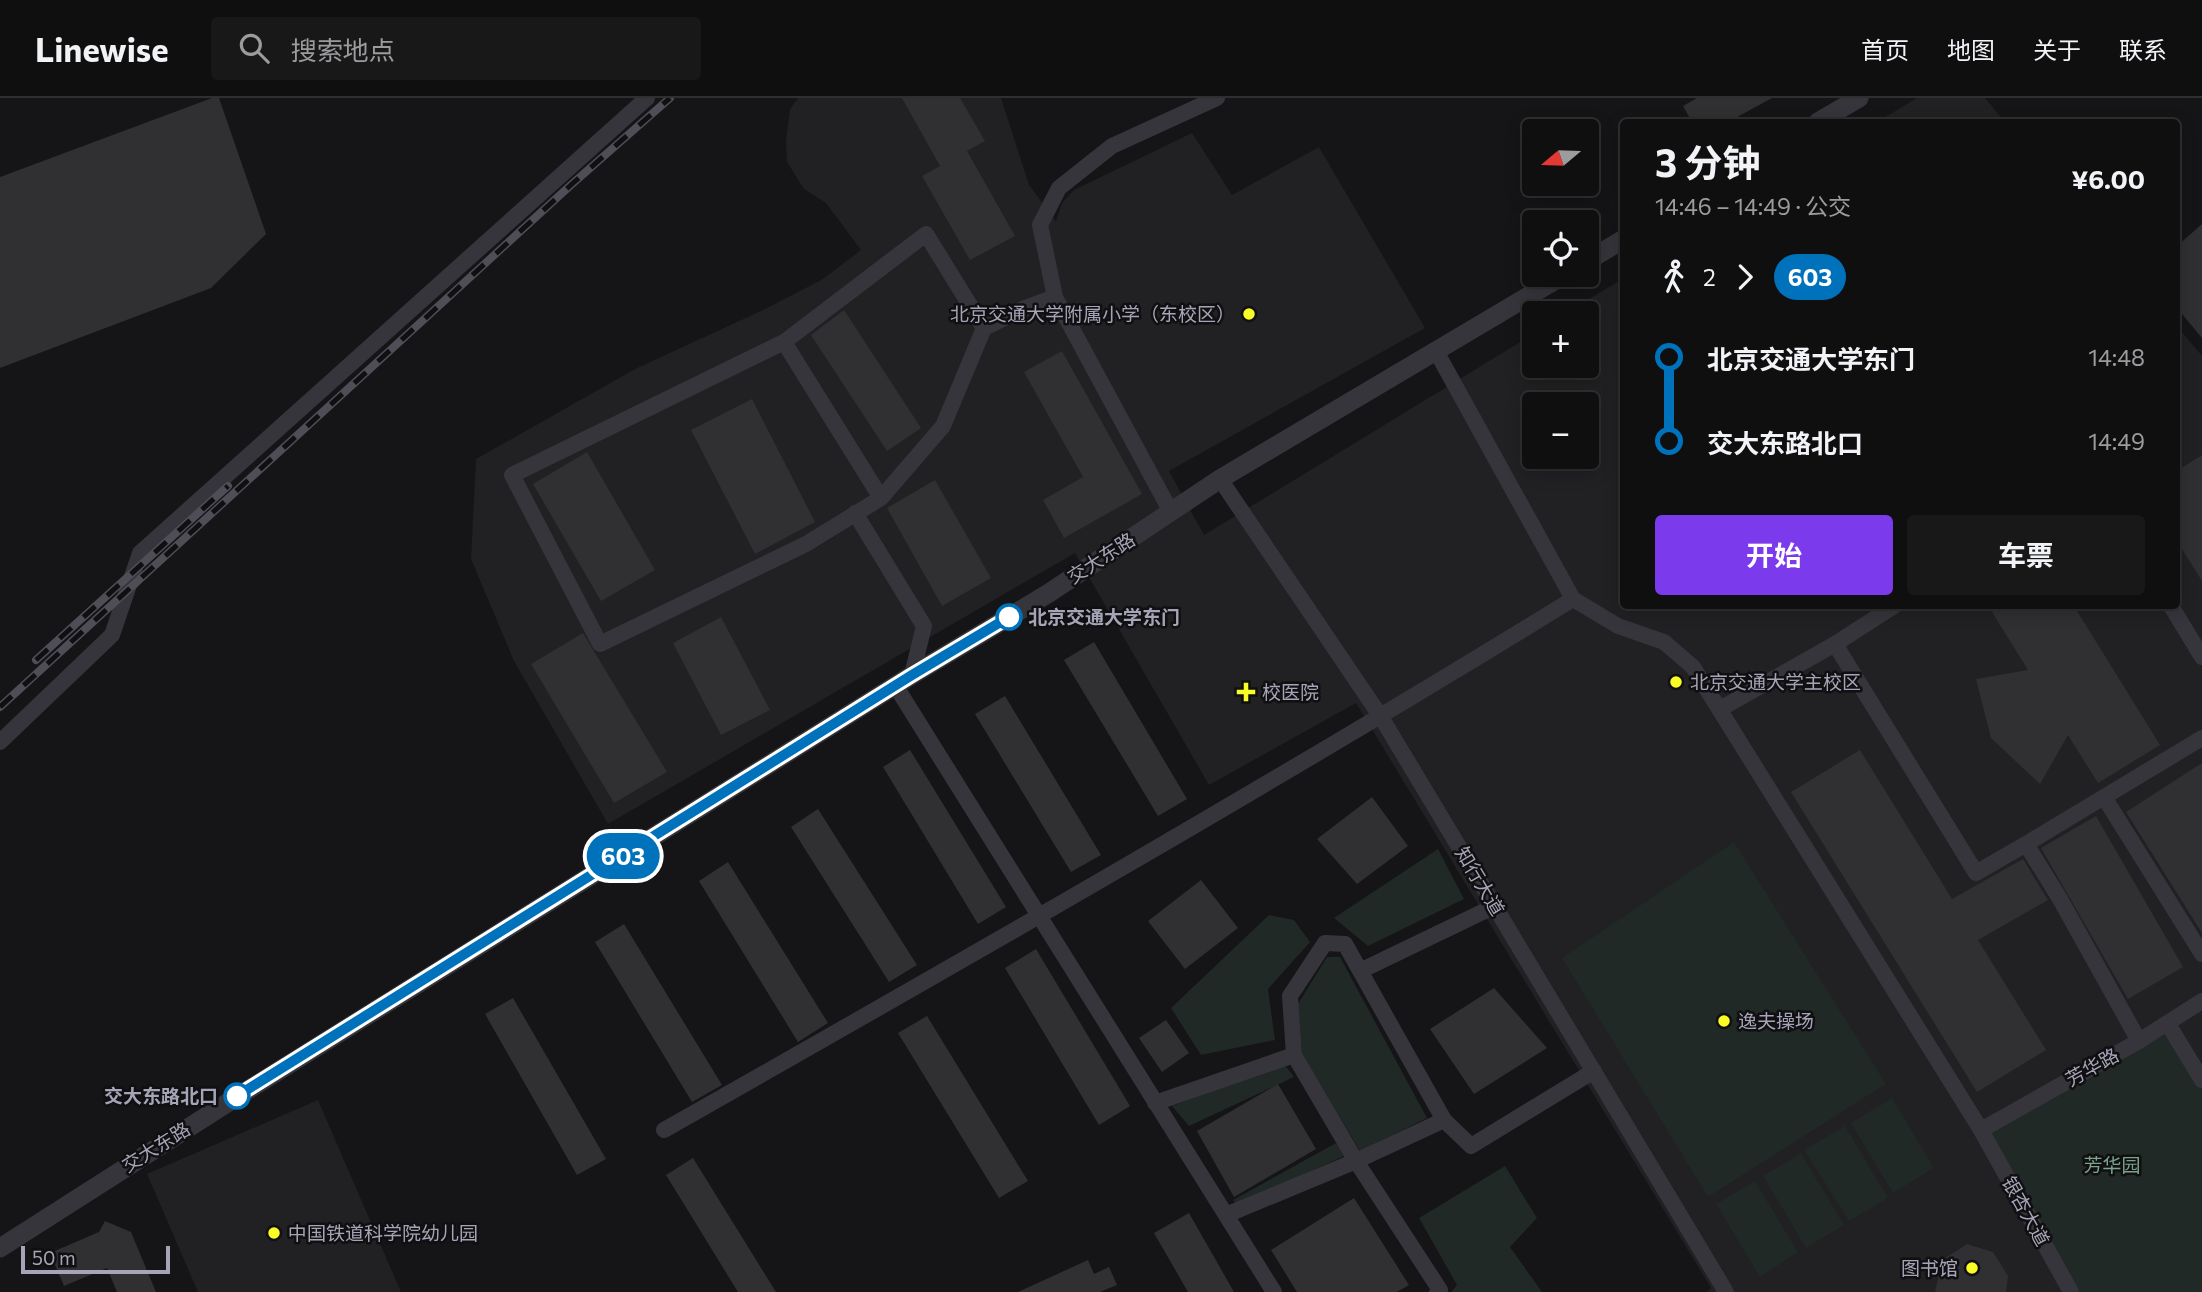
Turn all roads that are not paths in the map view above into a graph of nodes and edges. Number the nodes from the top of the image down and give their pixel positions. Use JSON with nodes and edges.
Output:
{"nodes":[{"id":1,"x":647,"y":98,"type":"edge"},
{"id":2,"x":1217,"y":98,"type":"edge"},
{"id":3,"x":1859,"y":98,"type":"edge"},
{"id":4,"x":1823,"y":119,"type":"edge"},
{"id":5,"x":1620,"y":241,"type":"edge"},
{"id":6,"x":1599,"y":254,"type":"edge"},
{"id":7,"x":1544,"y":287,"type":"edge"},
{"id":8,"x":1055,"y":297,"type":"junction"},
{"id":9,"x":984,"y":328,"type":"junction"},
{"id":10,"x":785,"y":342,"type":"junction"},
{"id":11,"x":1436,"y":351,"type":"junction"},
{"id":12,"x":1220,"y":479,"type":"junction"},
{"id":13,"x":881,"y":498,"type":"junction"},
{"id":14,"x":1171,"y":512,"type":"junction"},
{"id":15,"x":855,"y":513,"type":"junction"},
{"id":16,"x":1573,"y":599,"type":"junction"},
{"id":17,"x":1889,"y":609,"type":"edge"},
{"id":18,"x":2173,"y":609,"type":"edge"},
{"id":19,"x":1835,"y":644,"type":"junction"},
{"id":20,"x":2202,"y":657,"type":"edge"},
{"id":21,"x":912,"y":675,"type":"junction"},
{"id":22,"x":895,"y":685,"type":"junction"},
{"id":23,"x":1720,"y":709,"type":"junction"},
{"id":24,"x":1381,"y":717,"type":"junction"},
{"id":25,"x":2202,"y":738,"type":"edge"},
{"id":26,"x":0,"y":742,"type":"edge"},
{"id":27,"x":2104,"y":797,"type":"junction"},
{"id":28,"x":2026,"y":844,"type":"junction"},
{"id":29,"x":1494,"y":906,"type":"junction"},
{"id":30,"x":1039,"y":918,"type":"junction"},
{"id":31,"x":2202,"y":954,"type":"edge"},
{"id":32,"x":1360,"y":971,"type":"junction"},
{"id":33,"x":2202,"y":1001,"type":"edge"},
{"id":34,"x":2168,"y":1024,"type":"junction"},
{"id":35,"x":2139,"y":1041,"type":"junction"},
{"id":36,"x":1294,"y":1055,"type":"junction"},
{"id":37,"x":1594,"y":1071,"type":"junction"},
{"id":38,"x":2202,"y":1080,"type":"edge"},
{"id":39,"x":1155,"y":1103,"type":"junction"},
{"id":40,"x":1444,"y":1120,"type":"junction"},
{"id":41,"x":664,"y":1130,"type":"dead end"},
{"id":42,"x":1981,"y":1130,"type":"junction"},
{"id":43,"x":1356,"y":1161,"type":"junction"},
{"id":44,"x":1226,"y":1215,"type":"junction"},
{"id":45,"x":0,"y":1248,"type":"edge"},
{"id":46,"x":1723,"y":1291,"type":"edge"},
{"id":47,"x":1274,"y":1292,"type":"edge"},
{"id":48,"x":1437,"y":1292,"type":"edge"},
{"id":49,"x":2071,"y":1292,"type":"edge"}],
"edges":[{"from":1,"to":26,"type":"street"},
{"from":2,"to":8,"type":"street"},
{"from":3,"to":4,"type":"street"},
{"from":5,"to":6,"type":"street"},
{"from":7,"to":11,"type":"street","name":"交大东路"},
{"from":8,"to":9,"type":"street"},
{"from":8,"to":14,"type":"street"},
{"from":9,"to":10,"type":"street"},
{"from":9,"to":13,"type":"street"},
{"from":10,"to":13,"type":"street"},
{"from":10,"to":15,"type":"street"},
{"from":11,"to":12,"type":"street","name":"交大东路"},
{"from":11,"to":16,"type":"street"},
{"from":12,"to":14,"type":"street","name":"交大东路"},
{"from":12,"to":24,"type":"street","name":"知行大道"},
{"from":13,"to":15,"type":"street"},
{"from":14,"to":21,"type":"street","name":"交大东路"},
{"from":15,"to":21,"type":"street"},
{"from":16,"to":23,"type":"street","name":"银杏大道"},
{"from":16,"to":24,"type":"street"},
{"from":17,"to":19,"type":"street"},
{"from":18,"to":20,"type":"street"},
{"from":19,"to":23,"type":"street"},
{"from":19,"to":28,"type":"street"},
{"from":21,"to":22,"type":"street","name":"交大东路"},
{"from":22,"to":30,"type":"street"},
{"from":22,"to":45,"type":"street","name":"交大东路"},
{"from":23,"to":42,"type":"street","name":"银杏大道"},
{"from":24,"to":29,"type":"street","name":"知行大道"},
{"from":24,"to":30,"type":"street"},
{"from":25,"to":27,"type":"street"},
{"from":27,"to":28,"type":"street"},
{"from":27,"to":31,"type":"street"},
{"from":28,"to":35,"type":"street"},
{"from":29,"to":32,"type":"street"},
{"from":29,"to":37,"type":"street","name":"知行大道"},
{"from":30,"to":39,"type":"street"},
{"from":30,"to":41,"type":"street"},
{"from":32,"to":36,"type":"street"},
{"from":32,"to":40,"type":"street"},
{"from":33,"to":34,"type":"street","name":"芳华路"},
{"from":34,"to":35,"type":"street","name":"芳华路"},
{"from":34,"to":38,"type":"street"},
{"from":35,"to":42,"type":"street","name":"芳华路"},
{"from":36,"to":39,"type":"street"},
{"from":36,"to":43,"type":"street"},
{"from":37,"to":40,"type":"street"},
{"from":37,"to":46,"type":"street","name":"知行大道"},
{"from":39,"to":44,"type":"street"},
{"from":40,"to":43,"type":"street"},
{"from":42,"to":49,"type":"street","name":"银杏大道"},
{"from":43,"to":44,"type":"street"},
{"from":43,"to":48,"type":"street"},
{"from":44,"to":47,"type":"street"}]}
